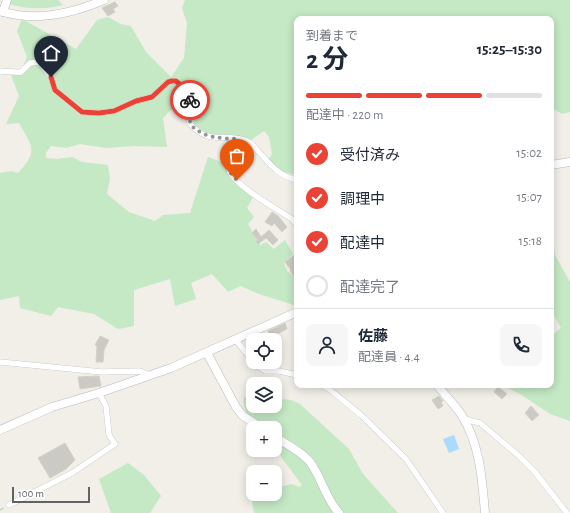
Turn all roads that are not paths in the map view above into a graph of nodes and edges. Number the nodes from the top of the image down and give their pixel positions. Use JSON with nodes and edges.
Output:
{"nodes":[{"id":1,"x":7,"y":0,"type":"edge"},
{"id":2,"x":104,"y":0,"type":"edge"},
{"id":3,"x":2,"y":11,"type":"edge"},
{"id":4,"x":0,"y":72,"type":"edge"},
{"id":5,"x":239,"y":139,"type":"junction"},
{"id":6,"x":570,"y":162,"type":"edge"},
{"id":7,"x":554,"y":165,"type":"edge"},
{"id":8,"x":294,"y":179,"type":"edge"},
{"id":9,"x":294,"y":221,"type":"edge"},
{"id":10,"x":294,"y":313,"type":"edge"},
{"id":11,"x":235,"y":340,"type":"junction"},
{"id":12,"x":206,"y":353,"type":"junction"},
{"id":13,"x":0,"y":362,"type":"edge"},
{"id":14,"x":294,"y":374,"type":"edge"},
{"id":15,"x":149,"y":375,"type":"junction"},
{"id":16,"x":327,"y":388,"type":"edge"},
{"id":17,"x":439,"y":388,"type":"edge"},
{"id":18,"x":99,"y":392,"type":"junction"},
{"id":19,"x":464,"y":419,"type":"junction"},
{"id":20,"x":251,"y":421,"type":"edge"},
{"id":21,"x":0,"y":430,"type":"edge"},
{"id":22,"x":282,"y":442,"type":"edge"},
{"id":23,"x":9,"y":504,"type":"dead end"},
{"id":24,"x":339,"y":513,"type":"edge"},
{"id":25,"x":443,"y":513,"type":"edge"},
{"id":26,"x":485,"y":513,"type":"edge"},
{"id":27,"x":567,"y":513,"type":"edge"}],
"edges":[{"from":1,"to":3,"type":"street"},
{"from":2,"to":3,"type":"street"},
{"from":4,"to":5,"type":"street"},
{"from":5,"to":8,"type":"street"},
{"from":5,"to":9,"type":"street"},
{"from":6,"to":7,"type":"street"},
{"from":10,"to":11,"type":"street"},
{"from":11,"to":12,"type":"street"},
{"from":11,"to":14,"type":"street"},
{"from":12,"to":15,"type":"street"},
{"from":12,"to":20,"type":"street"},
{"from":13,"to":15,"type":"street"},
{"from":15,"to":18,"type":"street"},
{"from":16,"to":25,"type":"street"},
{"from":17,"to":19,"type":"street"},
{"from":18,"to":21,"type":"street"},
{"from":18,"to":23,"type":"street"},
{"from":19,"to":26,"type":"street"},
{"from":19,"to":27,"type":"street"},
{"from":22,"to":24,"type":"street"}]}
